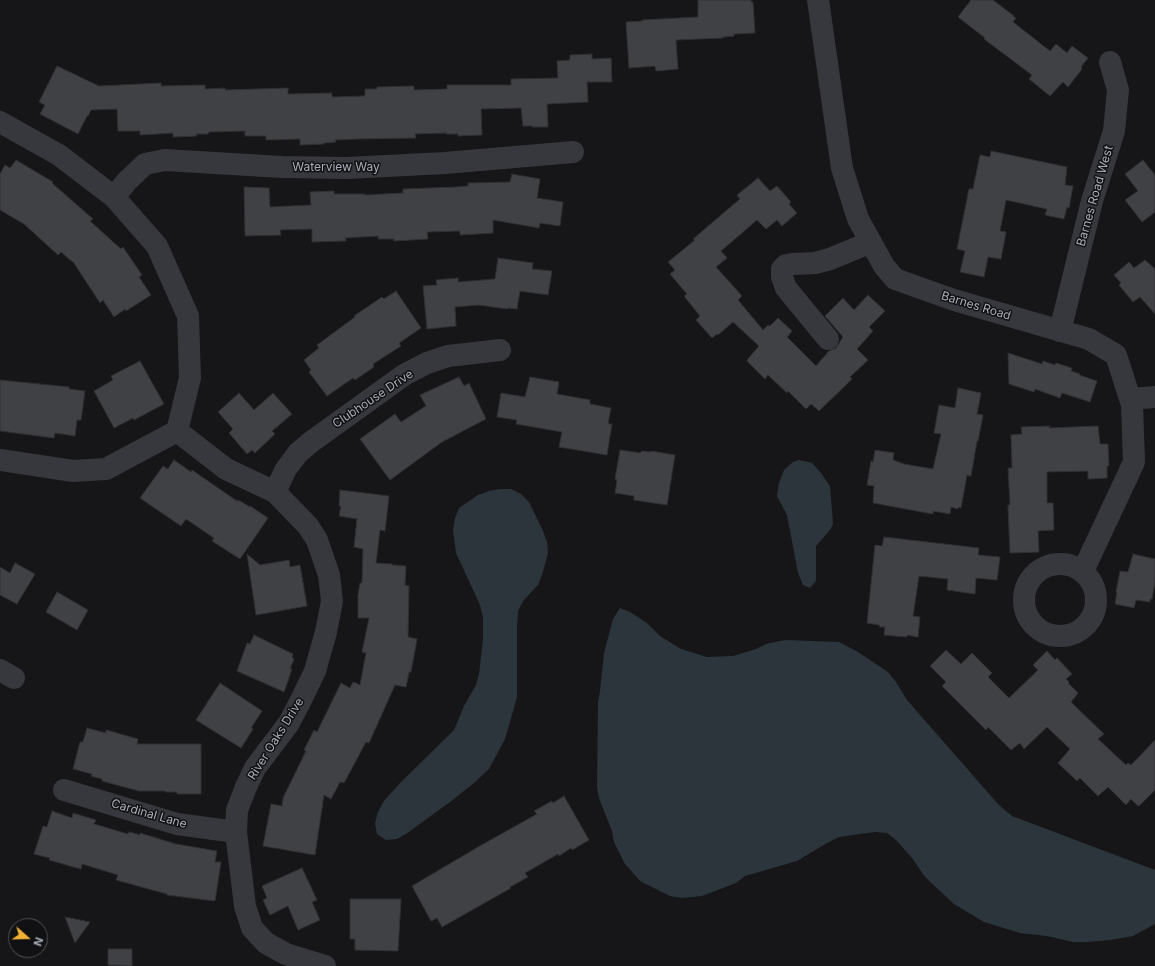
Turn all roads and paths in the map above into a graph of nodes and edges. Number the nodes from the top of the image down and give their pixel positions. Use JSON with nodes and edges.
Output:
{"nodes":[{"id":1,"x":818,"y":0,"type":"edge"},
{"id":2,"x":1110,"y":62,"type":"dead end"},
{"id":3,"x":0,"y":122,"type":"edge"},
{"id":4,"x":573,"y":152,"type":"dead end"},
{"id":5,"x":114,"y":197,"type":"junction"},
{"id":6,"x":871,"y":242,"type":"junction"},
{"id":7,"x":1060,"y":331,"type":"junction"},
{"id":8,"x":828,"y":339,"type":"dead end"},
{"id":9,"x":500,"y":350,"type":"dead end"},
{"id":10,"x":1155,"y":397,"type":"edge"},
{"id":11,"x":1130,"y":398,"type":"junction"},
{"id":12,"x":177,"y":431,"type":"junction"},
{"id":13,"x":0,"y":460,"type":"edge"},
{"id":14,"x":275,"y":492,"type":"junction"},
{"id":15,"x":1083,"y":571,"type":"dead end"},
{"id":16,"x":64,"y":790,"type":"dead end"},
{"id":17,"x":236,"y":832,"type":"junction"},
{"id":18,"x":325,"y":966,"type":"edge"}],
"edges":[{"from":1,"to":6,"type":"street","name":"Barnes Road"},
{"from":2,"to":7,"type":"street","name":"Barnes Road West"},
{"from":3,"to":5,"type":"street"},
{"from":4,"to":5,"type":"street","name":"Waterview Way"},
{"from":5,"to":12,"type":"street"},
{"from":6,"to":7,"type":"street","name":"Barnes Road"},
{"from":6,"to":8,"type":"street"},
{"from":7,"to":11,"type":"street","name":"Barnes Road"},
{"from":9,"to":14,"type":"street","name":"Clubhouse Drive"},
{"from":10,"to":11,"type":"street"},
{"from":11,"to":15,"type":"street","name":"Barnes Road"},
{"from":12,"to":13,"type":"street"},
{"from":12,"to":14,"type":"street","name":"River Oaks Drive"},
{"from":14,"to":17,"type":"street","name":"River Oaks Drive"},
{"from":16,"to":17,"type":"street","name":"Cardinal Lane"},
{"from":17,"to":18,"type":"street","name":"River Oaks Drive"}]}
